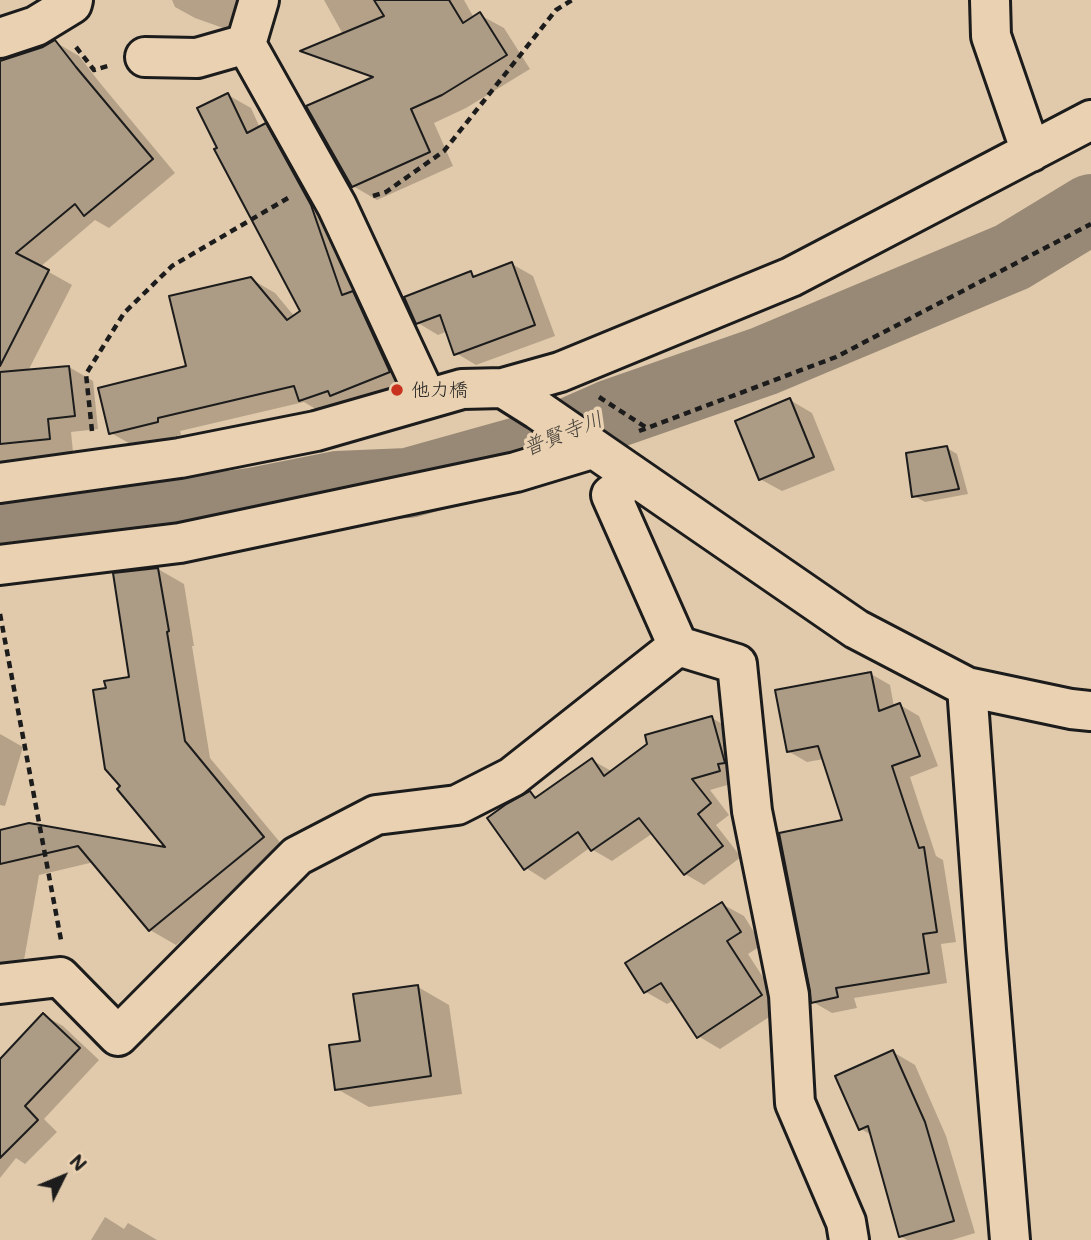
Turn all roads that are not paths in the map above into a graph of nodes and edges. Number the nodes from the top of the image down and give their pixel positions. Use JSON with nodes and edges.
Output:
{"nodes":[{"id":1,"x":259,"y":0,"type":"edge"},
{"id":2,"x":990,"y":0,"type":"edge"},
{"id":3,"x":62,"y":8,"type":"edge"},
{"id":4,"x":0,"y":38,"type":"edge"},
{"id":5,"x":246,"y":44,"type":"junction"},
{"id":6,"x":145,"y":57,"type":"road end"},
{"id":7,"x":1091,"y":120,"type":"edge"},
{"id":8,"x":1031,"y":152,"type":"junction"},
{"id":9,"x":503,"y":388,"type":"junction"},
{"id":10,"x":427,"y":398,"type":"junction"},
{"id":11,"x":585,"y":444,"type":"junction"},
{"id":12,"x":634,"y":477,"type":"junction"},
{"id":13,"x":0,"y":483,"type":"edge"},
{"id":14,"x":0,"y":565,"type":"edge"},
{"id":15,"x":678,"y":646,"type":"junction"},
{"id":16,"x":967,"y":687,"type":"junction"},
{"id":17,"x":1091,"y":711,"type":"edge"},
{"id":18,"x":0,"y":984,"type":"edge"},
{"id":19,"x":849,"y":1240,"type":"edge"},
{"id":20,"x":1010,"y":1240,"type":"edge"}],
"edges":[{"from":1,"to":5,"type":"street"},
{"from":2,"to":8,"type":"street"},
{"from":3,"to":4,"type":"street"},
{"from":5,"to":6,"type":"street"},
{"from":5,"to":10,"type":"street"},
{"from":7,"to":8,"type":"street"},
{"from":8,"to":9,"type":"street"},
{"from":9,"to":10,"type":"street"},
{"from":9,"to":11,"type":"street"},
{"from":10,"to":13,"type":"street"},
{"from":11,"to":12,"type":"street"},
{"from":11,"to":14,"type":"street"},
{"from":12,"to":15,"type":"street"},
{"from":12,"to":16,"type":"street"},
{"from":15,"to":18,"type":"street"},
{"from":15,"to":19,"type":"street"},
{"from":16,"to":17,"type":"street"},
{"from":16,"to":20,"type":"street"}]}
